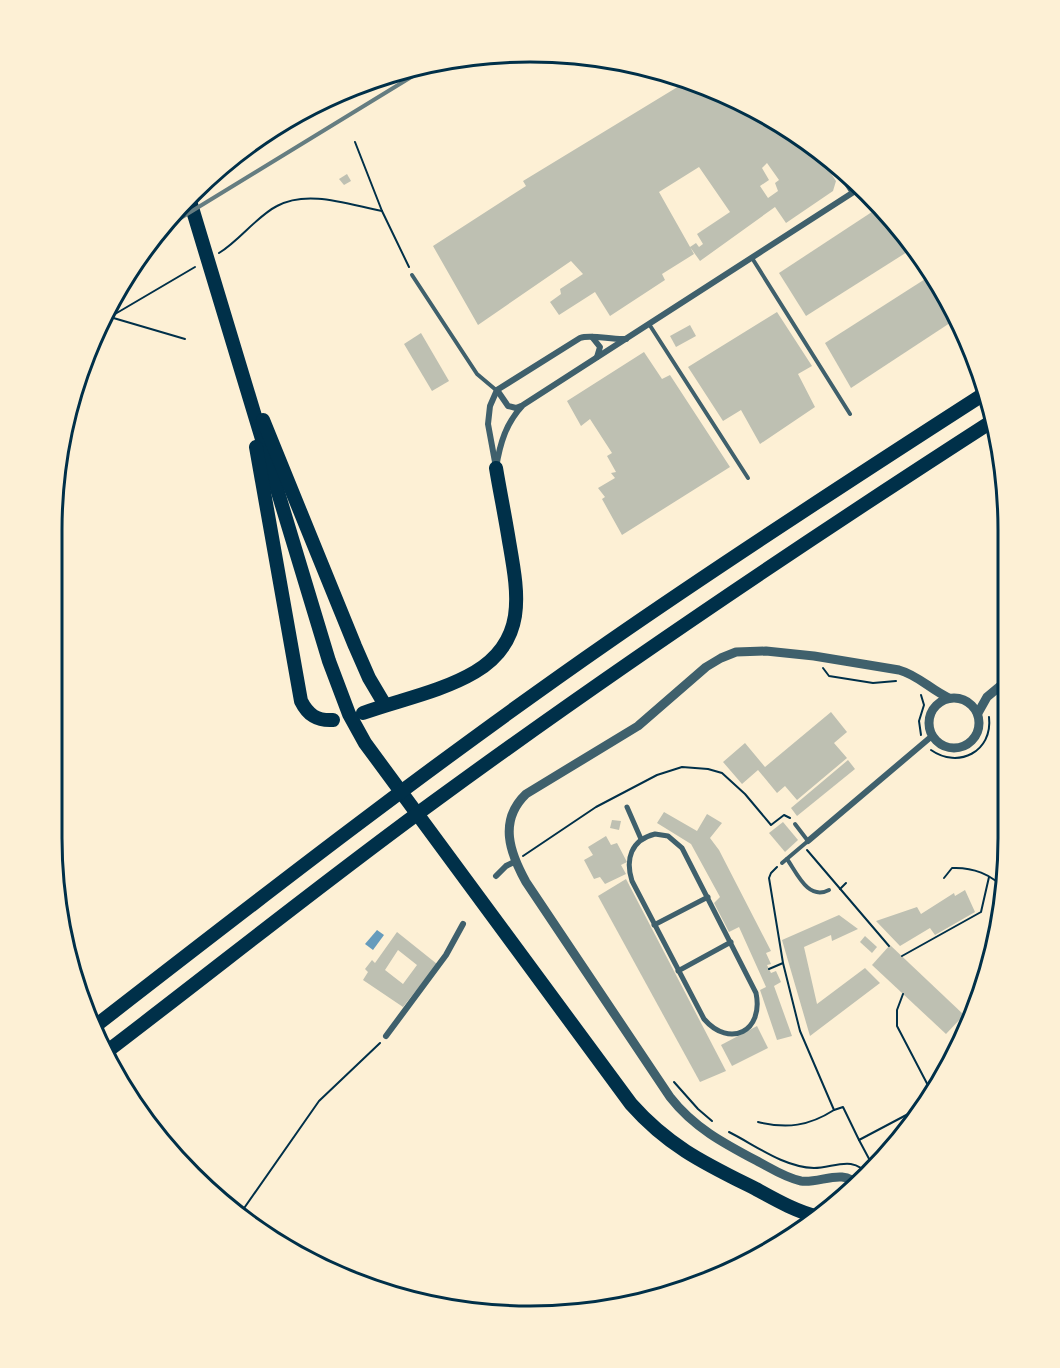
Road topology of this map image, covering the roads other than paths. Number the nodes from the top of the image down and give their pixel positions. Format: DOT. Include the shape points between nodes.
graph roads {
  1 [pos="848,186"];
  2 [pos="852,193"];
  3 [pos="192,207"];
  4 [pos="752,258"];
  5 [pos="412,275"];
  6 [pos="649,324"];
  7 [pos="592,337"];
  8 [pos="628,338"];
  9 [pos="595,359"];
  10 [pos="245,383"];
  11 [pos="497,390"];
  12 [pos="979,397"];
  13 [pos="523,405"];
  14 [pos="850,414"];
  15 [pos="986,425"];
  16 [pos="496,468"];
  17 [pos="748,478"];
  18 [pos="998,688"];
  19 [pos="931,689"];
  20 [pos="987,697"];
  21 [pos="949,698"];
  22 [pos="967,700"];
  23 [pos="385,705"];
  24 [pos="932,711"];
  25 [pos="363,713"];
  26 [pos="978,713"];
  27 [pos="333,720"];
  28 [pos="926,739"];
  29 [pos="627,807"];
  30 [pos="795,824"];
  31 [pos="641,839"];
  32 [pos="805,843"];
  33 [pos="520,858"];
  34 [pos="787,859"];
  35 [pos="782,863"];
  36 [pos="496,876"];
  37 [pos="829,890"];
  38 [pos="708,897"];
  39 [pos="463,924"];
  40 [pos="654,925"];
  41 [pos="731,942"];
  42 [pos="678,971"];
  43 [pos="100,1023"];
  44 [pos="387,1036"];
  45 [pos="112,1048"];
  46 [pos="850,1179"];
  47 [pos="796,1210"];
  48 [pos="809,1214"];
  49 [pos="806,1217"];
  1 -- 2 [label="lane"];
  2 -- 4 [label="street"];
  3 -- 10 [label="highway"];
  4 -- 6 [label="street"];
  4 -- 14 [label="lane"];
  5 -- 11 [label="lane" via="477,374"];
  6 -- 8 [label="street"];
  6 -- 17 [label="lane"];
  7 -- 8 [label="street"];
  7 -- 9 [label="street" via="600,347"];
  7 -- 11 [label="street" via="580,338"];
  8 -- 9 [label="street"];
  9 -- 13 [label="street"];
  10 -- 23 [label="highway" via="270,434 355,646"];
  10 -- 27 [label="highway" via="301,700 311,715"];
  10 -- 47 [label="highway" via="335,682 352,722 645,1120 697,1160"];
  11 -- 13 [label="street" via="508,406"];
  11 -- 16 [label="street" via="488,424"];
  12 -- 43 [label="highway" via="620,635 419,778"];
  13 -- 16 [label="street" via="507,426"];
  15 -- 45 [label="highway" via="624,666 433,802"];
  16 -- 23 [label="highway" via="517,597 511,633 494,658 475,672"];
  18 -- 20 [label="street"];
  19 -- 21 [label="street"];
  19 -- 24 [label="street"];
  19 -- 33 [label="street" via="899,670 814,656 735,652 706,667 638,726 522,799 512,812 509,829 509,838"];
  20 -- 22 [label="street"];
  20 -- 26 [label="street"];
  21 -- 22 [label="street"];
  21 -- 24 [label="street"];
  22 -- 26 [label="street"];
  23 -- 25 [label="highway"];
  24 -- 28 [label="street"];
  26 -- 28 [label="street" via="979,730 970,744 945,747"];
  28 -- 32 [label="street"];
  29 -- 31 [label="street"];
  30 -- 32 [label="lane"];
  31 -- 38 [label="street" via="655,834 674,840"];
  31 -- 40 [label="street" via="630,855 630,875"];
  32 -- 34 [label="lane"];
  33 -- 36 [label="street"];
  33 -- 46 [label="street" via="526,882 687,1118 714,1138 792,1178"];
  34 -- 35 [label="lane"];
  34 -- 37 [label="lane" via="810,890"];
  38 -- 40 [label="street"];
  38 -- 41 [label="street"];
  39 -- 44 [label="street" via="446,955"];
  40 -- 42 [label="street"];
  41 -- 42 [label="street"];
  41 -- 42 [label="street" via="758,1000 753,1022 742,1032 726,1035 711,1028"];
  47 -- 48 [label="highway"];
  47 -- 49 [label="highway"];
}
